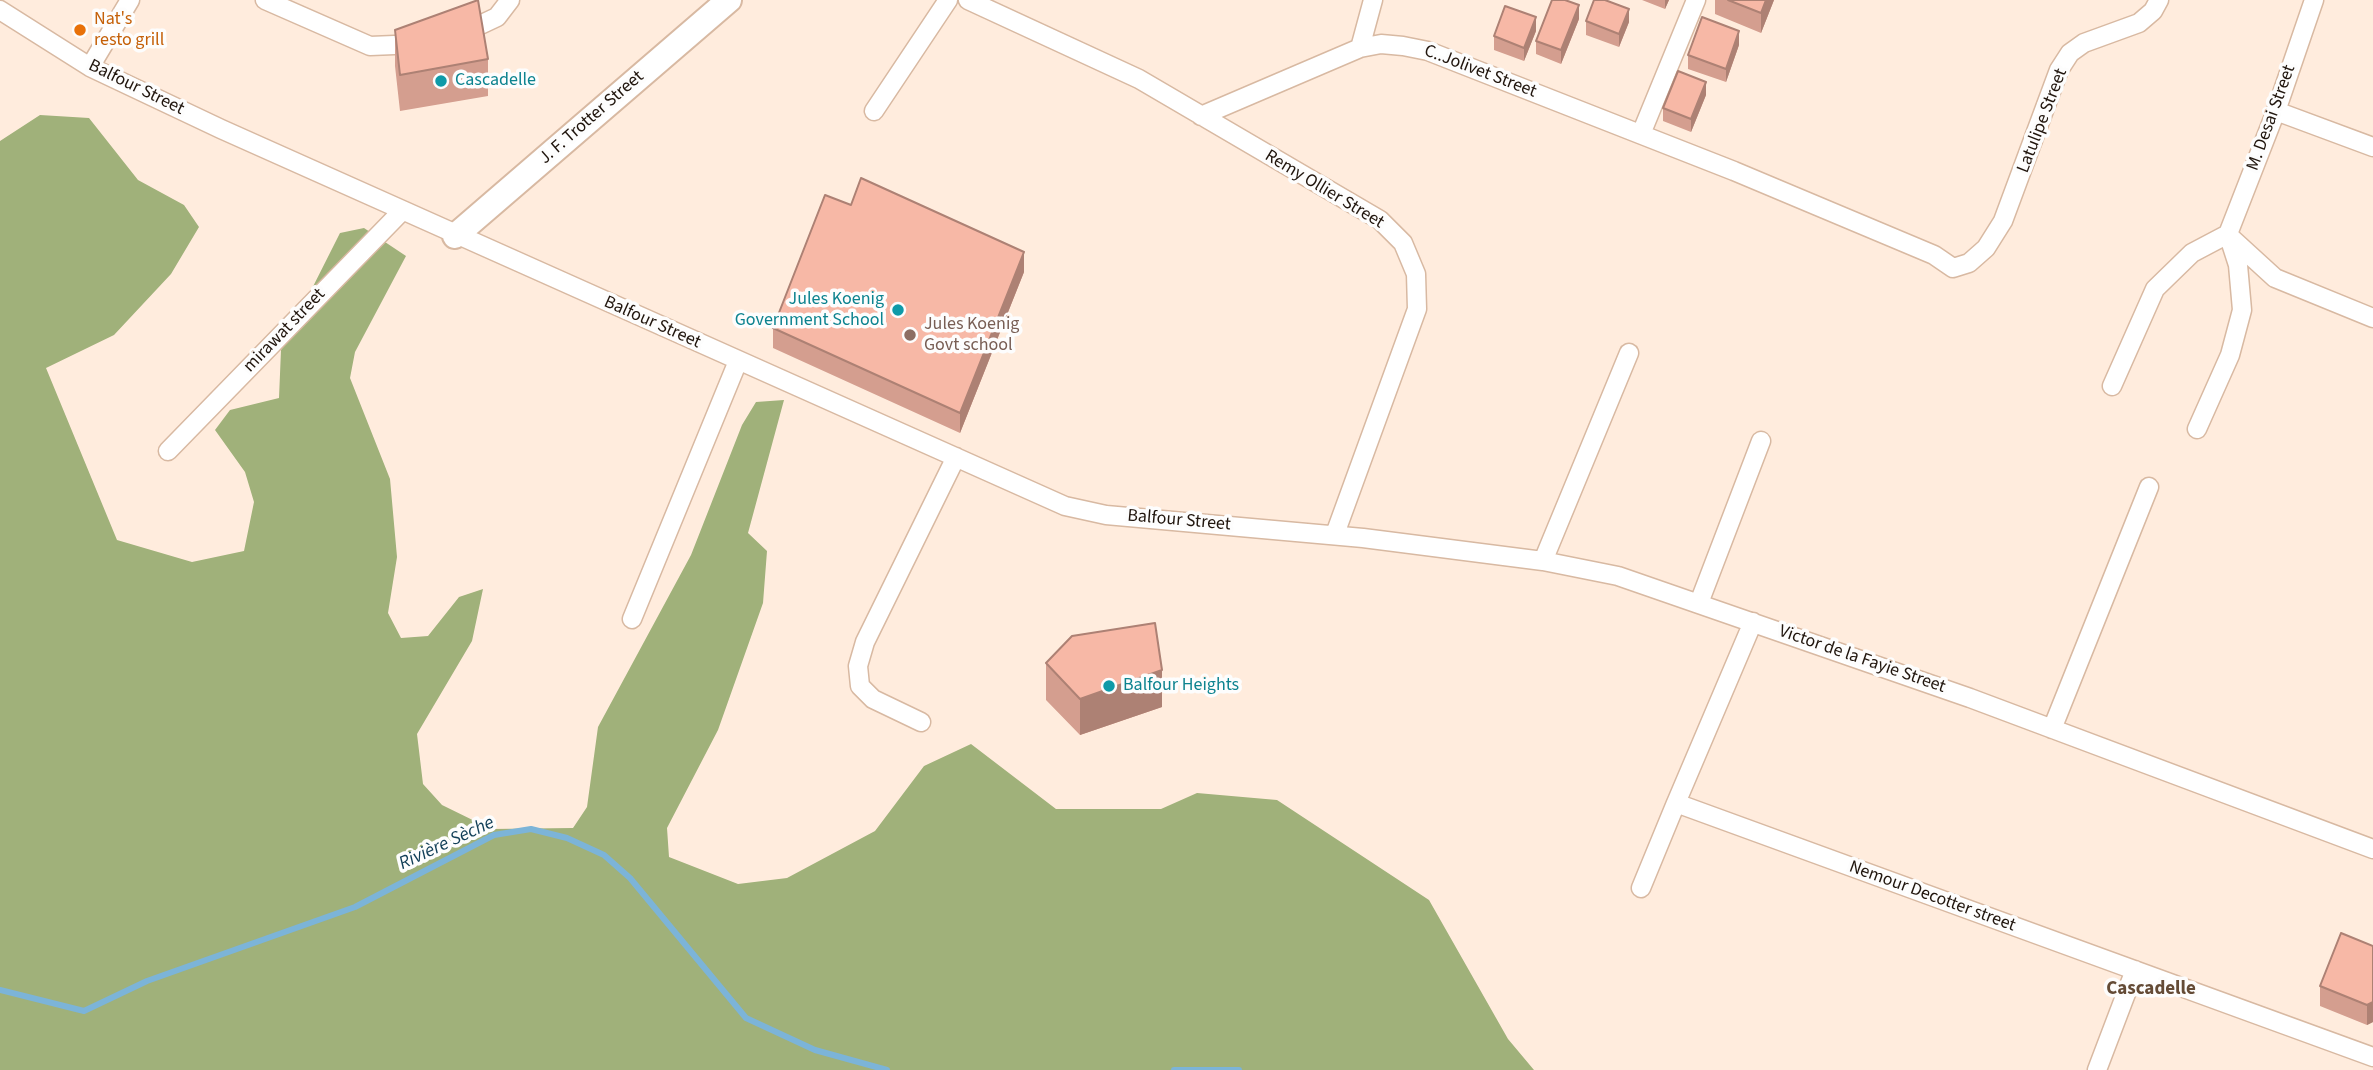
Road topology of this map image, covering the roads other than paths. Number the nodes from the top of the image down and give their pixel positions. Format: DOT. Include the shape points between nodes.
graph roads {
  1 [pos="130,0"];
  2 [pos="265,0"];
  3 [pos="510,0"];
  4 [pos="729,0"];
  5 [pos="948,0"];
  6 [pos="968,0"];
  7 [pos="1373,0"];
  8 [pos="1696,0"];
  9 [pos="2159,0"];
  10 [pos="2314,0"];
  11 [pos="0,10"];
  12 [pos="1360,48"];
  13 [pos="90,67"];
  14 [pos="874,111"];
  15 [pos="2276,111"];
  16 [pos="1201,116"];
  17 [pos="1641,135"];
  18 [pos="2373,147"];
  19 [pos="402,211"];
  20 [pos="2228,234"];
  21 [pos="455,236"];
  22 [pos="1953,268"];
  23 [pos="2373,318"];
  24 [pos="1629,353"];
  25 [pos="738,361"];
  26 [pos="2112,386"];
  27 [pos="2197,429"];
  28 [pos="1761,441"];
  29 [pos="168,451"];
  30 [pos="956,457"];
  31 [pos="2149,487"];
  32 [pos="1335,534"];
  33 [pos="1543,561"];
  34 [pos="1699,603"];
  35 [pos="632,619"];
  36 [pos="1752,622"];
  37 [pos="921,722"];
  38 [pos="2052,729"];
  39 [pos="1676,803"];
  40 [pos="2373,849"];
  41 [pos="1641,888"];
  42 [pos="2135,970"];
  43 [pos="2373,1057"];
  44 [pos="2097,1070"];
  1 -- 13 [label="street"];
  2 -- 3 [label="street" via="370,46 442,42 497,17"];
  4 -- 21 [label="street, J. F. Trotter Street"];
  5 -- 14 [label="street"];
  6 -- 16 [label="street, Remy Ollier Street" via="1139,79"];
  7 -- 12 [label="street"];
  8 -- 17 [label="street"];
  9 -- 22 [label="street, Latulipe Street" via="2138,23 2070,53 2059,70 2003,221 1986,248 1969,263"];
  10 -- 15 [label="street, M. Desai Street"];
  11 -- 13 [label="street, Balfour Street"];
  12 -- 16 [label="street, C..Jolivet Street"];
  12 -- 17 [label="street, C..Jolivet Street" via="1381,44 1429,51"];
  13 -- 19 [label="street, Balfour Street"];
  15 -- 18 [label="street"];
  15 -- 20 [label="street, M. Desai Street"];
  16 -- 32 [label="street, Remy Ollier Street" via="1380,220 1403,243 1416,274 1417,309"];
  17 -- 22 [label="street, C..Jolivet Street" via="1934,255"];
  19 -- 21 [label="street, Balfour Street"];
  19 -- 29 [label="street, mirawat street"];
  20 -- 23 [label="street" via="2275,278"];
  20 -- 26 [label="street" via="2192,253 2155,289"];
  20 -- 27 [label="street" via="2238,265 2242,310 2230,355"];
  21 -- 25 [label="street, Balfour Street"];
  24 -- 33 [label="street"];
  25 -- 30 [label="street, Balfour Street"];
  25 -- 35 [label="street"];
  28 -- 34 [label="street"];
  30 -- 32 [label="street, Balfour Street" via="1065,506 1106,515"];
  30 -- 37 [label="street" via="865,642 858,666 860,686 873,699"];
  31 -- 38 [label="street"];
  32 -- 33 [label="street, Victor de la Fayie Street"];
  33 -- 34 [label="street, Victor de la Fayie Street" via="1618,576"];
  34 -- 36 [label="street, Victor de la Fayie Street"];
  36 -- 38 [label="street, Victor de la Fayie Street"];
  36 -- 39 [label="street"];
  38 -- 40 [label="street, Victor de la Fayie Street"];
  39 -- 41 [label="street"];
  39 -- 42 [label="street, Nemour Decotter street"];
  42 -- 43 [label="street, Nemour Decotter street"];
  42 -- 44 [label="street"];
}
